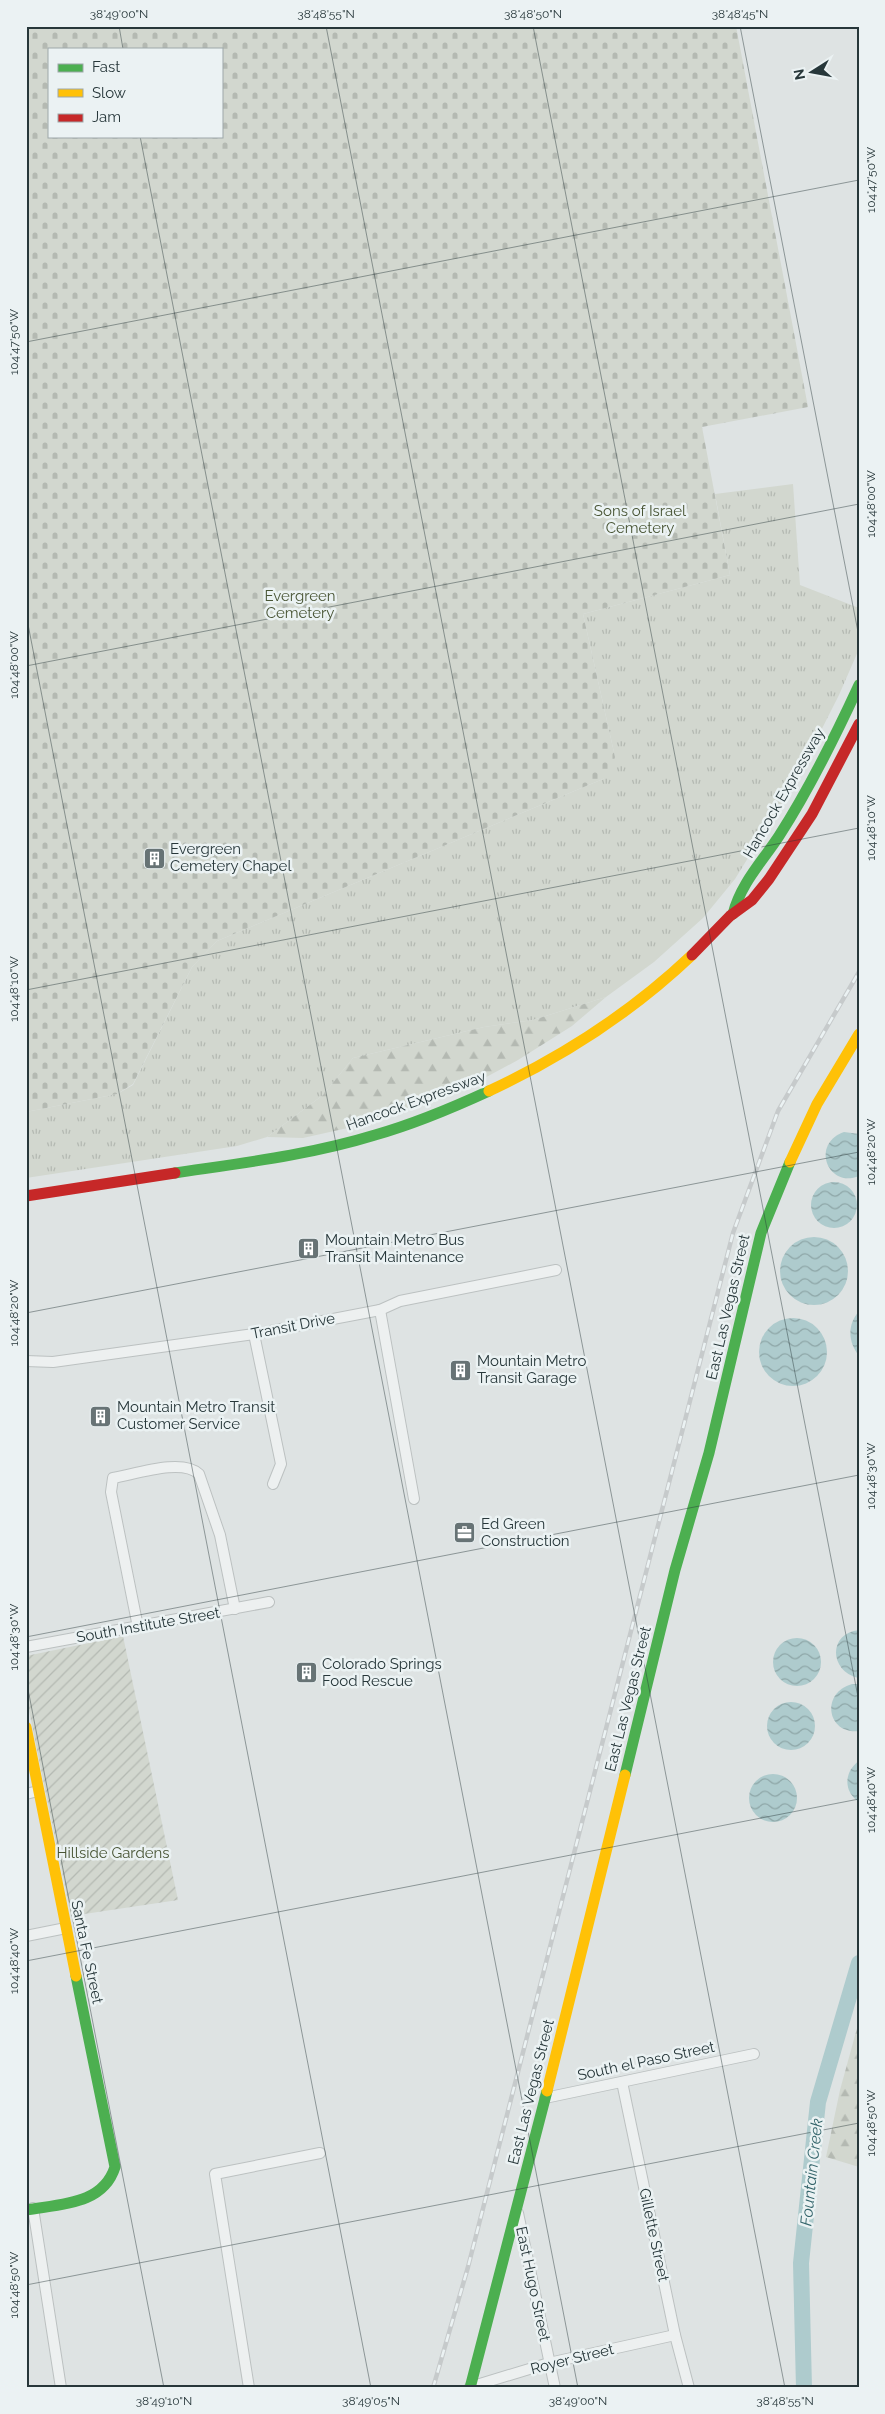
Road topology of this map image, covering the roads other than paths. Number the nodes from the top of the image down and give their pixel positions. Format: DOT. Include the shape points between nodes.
graph roads {
  1 [pos="859,685"];
  2 [pos="859,724"];
  3 [pos="733,914"];
  4 [pos="859,1034"];
  5 [pos="26,1196"];
  6 [pos="556,1270"];
  7 [pos="380,1310"];
  8 [pos="254,1334"];
  9 [pos="26,1361"];
  10 [pos="273,1484"];
  11 [pos="414,1499"];
  12 [pos="269,1602"];
  13 [pos="235,1609"];
  14 [pos="138,1627"];
  15 [pos="26,1647"];
  16 [pos="26,1726"];
  17 [pos="38,1791"];
  18 [pos="26,1794"];
  19 [pos="66,1928"];
  20 [pos="26,1936"];
  21 [pos="754,2054"];
  22 [pos="622,2082"];
  23 [pos="545,2098"];
  24 [pos="320,2153"];
  25 [pos="29,2209"];
  26 [pos="518,2210"];
  27 [pos="676,2335"];
  28 [pos="549,2363"];
  29 [pos="61,2388"];
  30 [pos="249,2388"];
  31 [pos="469,2388"];
  32 [pos="554,2388"];
  33 [pos="689,2388"];
  1 -- 3 [label="street, Hancock Expressway" via="827,753 774,844 738,895"];
  2 -- 3 [label="street, Hancock Expressway" via="792,844 752,900"];
  3 -- 5 [label="street, Hancock Expressway" via="678,968 604,1024 531,1070 463,1102 376,1135 310,1150"];
  4 -- 23 [label="street, East Las Vegas Street" via="817,1104 761,1233 709,1453 675,1570"];
  6 -- 7 [label="street, Transit Drive" via="400,1301"];
  7 -- 8 [label="street, Transit Drive"];
  7 -- 11 [label="street"];
  8 -- 9 [label="street, Transit Drive" via="53,1362"];
  8 -- 10 [label="street" via="281,1464"];
  12 -- 13 [label="street, South Institute Street"];
  13 -- 14 [label="street, South Institute Street"];
  13 -- 14 [label="street" via="220,1535 199,1474 192,1468 175,1467 113,1478 111,1492"];
  14 -- 15 [label="street, South Institute Street"];
  16 -- 17 [label="street, Santa Fe Street"];
  17 -- 18 [label="street"];
  17 -- 19 [label="street, Santa Fe Street"];
  19 -- 20 [label="street"];
  19 -- 25 [label="street, Santa Fe Street" via="114,2157 114,2176 104,2190 90,2198"];
  21 -- 22 [label="street, South el Paso Street"];
  22 -- 23 [label="street, South el Paso Street"];
  22 -- 27 [label="street, Gillette Street"];
  23 -- 26 [label="street, East Las Vegas Street"];
  24 -- 30 [label="street" via="215,2174"];
  25 -- 29 [label="street"];
  26 -- 28 [label="street, East Hugo Street"];
  26 -- 31 [label="street, East Las Vegas Street"];
  27 -- 28 [label="street, Royer Street"];
  27 -- 33 [label="street, Gillette Street"];
  28 -- 31 [label="street, Royer Street"];
  28 -- 32 [label="street, East Hugo Street"];
}
